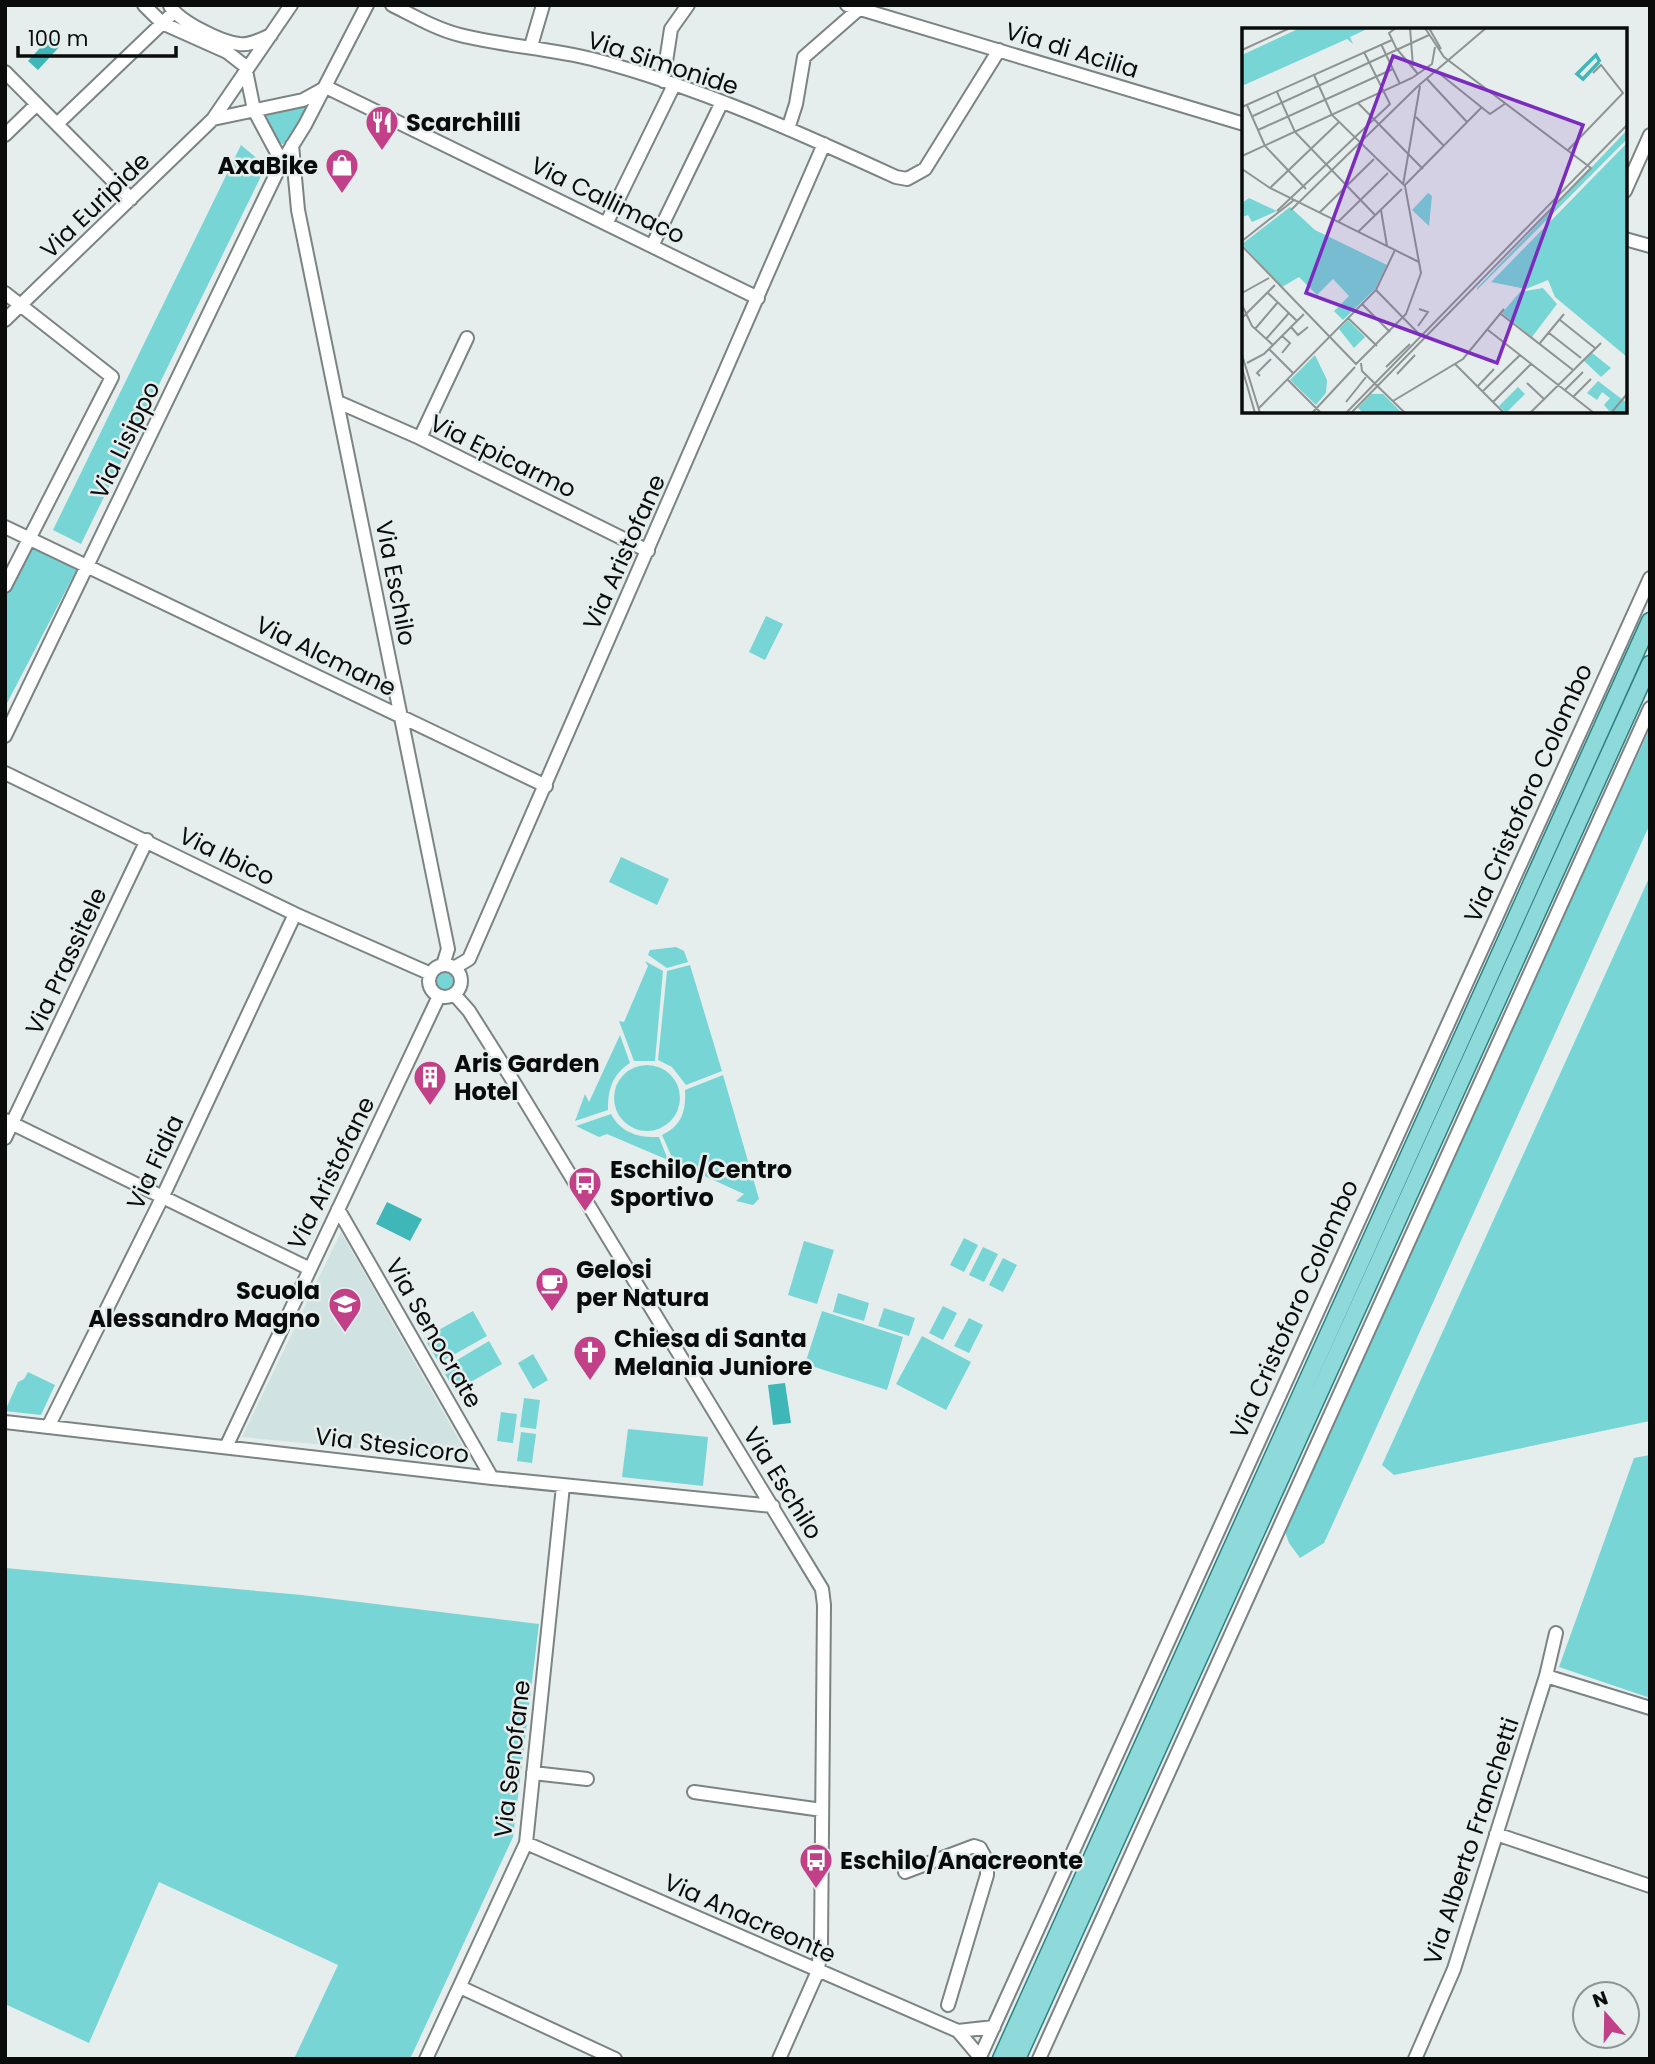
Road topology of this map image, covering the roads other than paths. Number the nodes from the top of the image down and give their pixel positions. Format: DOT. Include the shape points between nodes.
graph roads {
  1 [pos="144,5"];
  2 [pos="291,5"];
  3 [pos="356,5"];
  4 [pos="367,5"];
  5 [pos="392,5"];
  6 [pos="543,5"];
  7 [pos="688,5"];
  8 [pos="853,7"];
  9 [pos="172,9"];
  10 [pos="162,23"];
  11 [pos="358,28"];
  12 [pos="271,35"];
  13 [pos="531,46"];
  14 [pos="999,50"];
  15 [pos="247,71"];
  16 [pos="5,72"];
  17 [pos="669,83"];
  18 [pos="326,87"];
  19 [pos="37,104"];
  20 [pos="720,104"];
  21 [pos="254,110"];
  22 [pos="213,119"];
  23 [pos="1242,123"];
  24 [pos="57,124"];
  25 [pos="788,129"];
  26 [pos="5,135"];
  27 [pos="1650,135"];
  28 [pos="824,144"];
  29 [pos="292,145"];
  30 [pos="273,146"];
  31 [pos="282,162"];
  32 [pos="1627,187"];
  33 [pos="131,199"];
  34 [pos="298,209"];
  35 [pos="607,222"];
  36 [pos="1627,240"];
  37 [pos="652,246"];
  38 [pos="1650,246"];
  39 [pos="5,293"];
  40 [pos="758,298"];
  41 [pos="19,306"];
  42 [pos="5,320"];
  43 [pos="467,338"];
  44 [pos="338,402"];
  45 [pos="420,438"];
  46 [pos="5,527"];
  47 [pos="31,539"];
  48 [pos="648,551"];
  49 [pos="88,564"];
  50 [pos="1650,578"];
  51 [pos="5,586"];
  52 [pos="1650,621"];
  53 [pos="1650,664"];
  54 [pos="1650,708"];
  55 [pos="401,716"];
  56 [pos="5,736"];
  57 [pos="5,773"];
  58 [pos="546,786"];
  59 [pos="147,840"];
  60 [pos="295,914"];
  61 [pos="448,967"];
  62 [pos="431,974"];
  63 [pos="454,994"];
  64 [pos="439,996"];
  65 [pos="9,1122"];
  66 [pos="5,1138"];
  67 [pos="162,1198"];
  68 [pos="338,1209"];
  69 [pos="308,1268"];
  70 [pos="5,1422"];
  71 [pos="48,1427"];
  72 [pos="226,1447"];
  73 [pos="492,1478"];
  74 [pos="563,1486"];
  75 [pos="774,1506"];
  76 [pos="1556,1633"];
  77 [pos="1546,1676"];
  78 [pos="1650,1708"];
  79 [pos="533,1773"];
  80 [pos="587,1779"];
  81 [pos="694,1792"];
  82 [pos="822,1810"];
  83 [pos="1496,1834"];
  84 [pos="526,1843"];
  85 [pos="905,1872"];
  86 [pos="1650,1886"];
  87 [pos="818,1971"];
  88 [pos="460,1987"];
  89 [pos="948,2005"];
  90 [pos="994,2027"];
  91 [pos="958,2031"];
  92 [pos="979,2058"];
  93 [pos="426,2059"];
  94 [pos="615,2059"];
  95 [pos="779,2059"];
  96 [pos="1001,2059"];
  97 [pos="1017,2059"];
  98 [pos="1039,2059"];
  99 [pos="1415,2059"];
  1 -- 10 [label="street"];
  2 -- 12 [label="street, Via Euripide"];
  3 -- 11 [label="street"];
  4 -- 11 [label="street, Via Lisippo"];
  5 -- 13 [label="street, Via Simonide" via="462,36"];
  6 -- 13 [label="street"];
  7 -- 17 [label="street" via="671,29"];
  8 -- 14 [label="street, Via di Acilia"];
  8 -- 25 [label="street" via="804,57"];
  9 -- 10 [label="street"];
  9 -- 12 [label="street" via="183,20 240,45"];
  10 -- 15 [label="street" via="227,52"];
  10 -- 24 [label="street"];
  11 -- 18 [label="street, Via Lisippo"];
  12 -- 15 [label="street, Via Euripide"];
  13 -- 17 [label="street, Via Simonide"];
  14 -- 23 [label="street, Via di Acilia"];
  14 -- 28 [label="street, Via Simonide" via="925,169 915,176 896,177"];
  15 -- 21 [label="street"];
  15 -- 22 [label="street, Via Euripide"];
  16 -- 19 [label="street"];
  17 -- 20 [label="street, Via Simonide"];
  17 -- 35 [label="street"];
  18 -- 21 [label="street" via="303,100"];
  18 -- 29 [label="street, Via Lisippo"];
  18 -- 35 [label="street, Via Callimaco"];
  19 -- 24 [label="street"];
  19 -- 26 [label="street"];
  20 -- 25 [label="street, Via Simonide"];
  20 -- 37 [label="street"];
  21 -- 22 [label="street"];
  21 -- 30 [label="street"];
  22 -- 33 [label="street, Via Euripide"];
  24 -- 33 [label="street"];
  25 -- 28 [label="street, Via Simonide"];
  27 -- 32 [label="street"];
  28 -- 40 [label="street, Via Aristofane"];
  29 -- 30 [label="street"];
  29 -- 31 [label="street, Via Lisippo"];
  29 -- 34 [label="street"];
  30 -- 31 [label="street"];
  31 -- 34 [label="street"];
  31 -- 49 [label="street, Via Lisippo"];
  33 -- 41 [label="street, Via Euripide"];
  34 -- 44 [label="street, Via Eschilo"];
  35 -- 37 [label="street, Via Callimaco"];
  36 -- 38 [label="street"];
  37 -- 40 [label="street, Via Callimaco"];
  39 -- 41 [label="street"];
  40 -- 48 [label="street, Via Aristofane"];
  41 -- 42 [label="street, Via Euripide"];
  41 -- 47 [label="street" via="112,377"];
  43 -- 45 [label="street"];
  44 -- 45 [label="street, Via Epicarmo"];
  44 -- 55 [label="street, Via Eschilo"];
  45 -- 48 [label="street, Via Epicarmo"];
  46 -- 47 [label="street, Via Alcmane"];
  47 -- 49 [label="street, Via Alcmane"];
  47 -- 51 [label="street"];
  48 -- 58 [label="street, Via Aristofane"];
  49 -- 55 [label="street, Via Alcmane"];
  49 -- 56 [label="street, Via Lisippo"];
  50 -- 90 [label="street, Via Cristoforo Colombo"];
  52 -- 96 [label="main road, Via Cristoforo Colombo"];
  53 -- 97 [label="main road"];
  54 -- 98 [label="street"];
  55 -- 58 [label="street, Via Alcmane"];
  55 -- 61 [label="street, Via Eschilo"];
  57 -- 59 [label="street, Via Ibico"];
  58 -- 61 [label="street, Via Aristofane" via="469,959"];
  59 -- 60 [label="street, Via Ibico"];
  59 -- 65 [label="street, Via Prassitele"];
  60 -- 62 [label="street, Via Ibico"];
  60 -- 67 [label="street, Via Fidia"];
  61 -- 62 [label="street"];
  61 -- 63 [label="street" via="459,973 461,983"];
  62 -- 64 [label="street" via="430,986"];
  63 -- 64 [label="street"];
  63 -- 75 [label="street, Via Eschilo" via="470,1012"];
  64 -- 68 [label="street, Via Aristofane"];
  65 -- 66 [label="street, Via Prassitele"];
  65 -- 67 [label="street"];
  67 -- 69 [label="street"];
  67 -- 71 [label="street, Via Fidia"];
  68 -- 69 [label="street, Via Aristofane"];
  68 -- 73 [label="street, Via Senocrate"];
  69 -- 72 [label="street, Via Aristofane"];
  70 -- 71 [label="street, Via Stesicoro"];
  71 -- 72 [label="street, Via Stesicoro"];
  72 -- 73 [label="street, Via Stesicoro"];
  73 -- 74 [label="street, Via Stesicoro"];
  74 -- 75 [label="street, Via Stesicoro"];
  74 -- 79 [label="street, Via Senofane"];
  75 -- 82 [label="street, Via Eschilo" via="816,1576 823,1597"];
  76 -- 77 [label="street, Via Alberto Franchetti"];
  77 -- 78 [label="street"];
  77 -- 83 [label="street, Via Alberto Franchetti"];
  79 -- 80 [label="street"];
  79 -- 84 [label="street, Via Senofane"];
  81 -- 82 [label="street"];
  82 -- 87 [label="street, Via Eschilo"];
  83 -- 86 [label="street"];
  83 -- 99 [label="street, Via Alberto Franchetti" via="1454,1969"];
  84 -- 87 [label="street, Via Anacreonte"];
  84 -- 88 [label="street, Via Senofane"];
  85 -- 89 [label="street" via="974,1846 987,1861 982,1900"];
  87 -- 91 [label="street, Via Anacreonte"];
  87 -- 95 [label="street, Via Eschilo"];
  88 -- 93 [label="street, Via Senofane"];
  88 -- 94 [label="street"];
  90 -- 91 [label="street, Via Anacreonte"];
  90 -- 92 [label="street, Via Cristoforo Colombo"];
  91 -- 92 [label="street, Via Anacreonte"];
}
